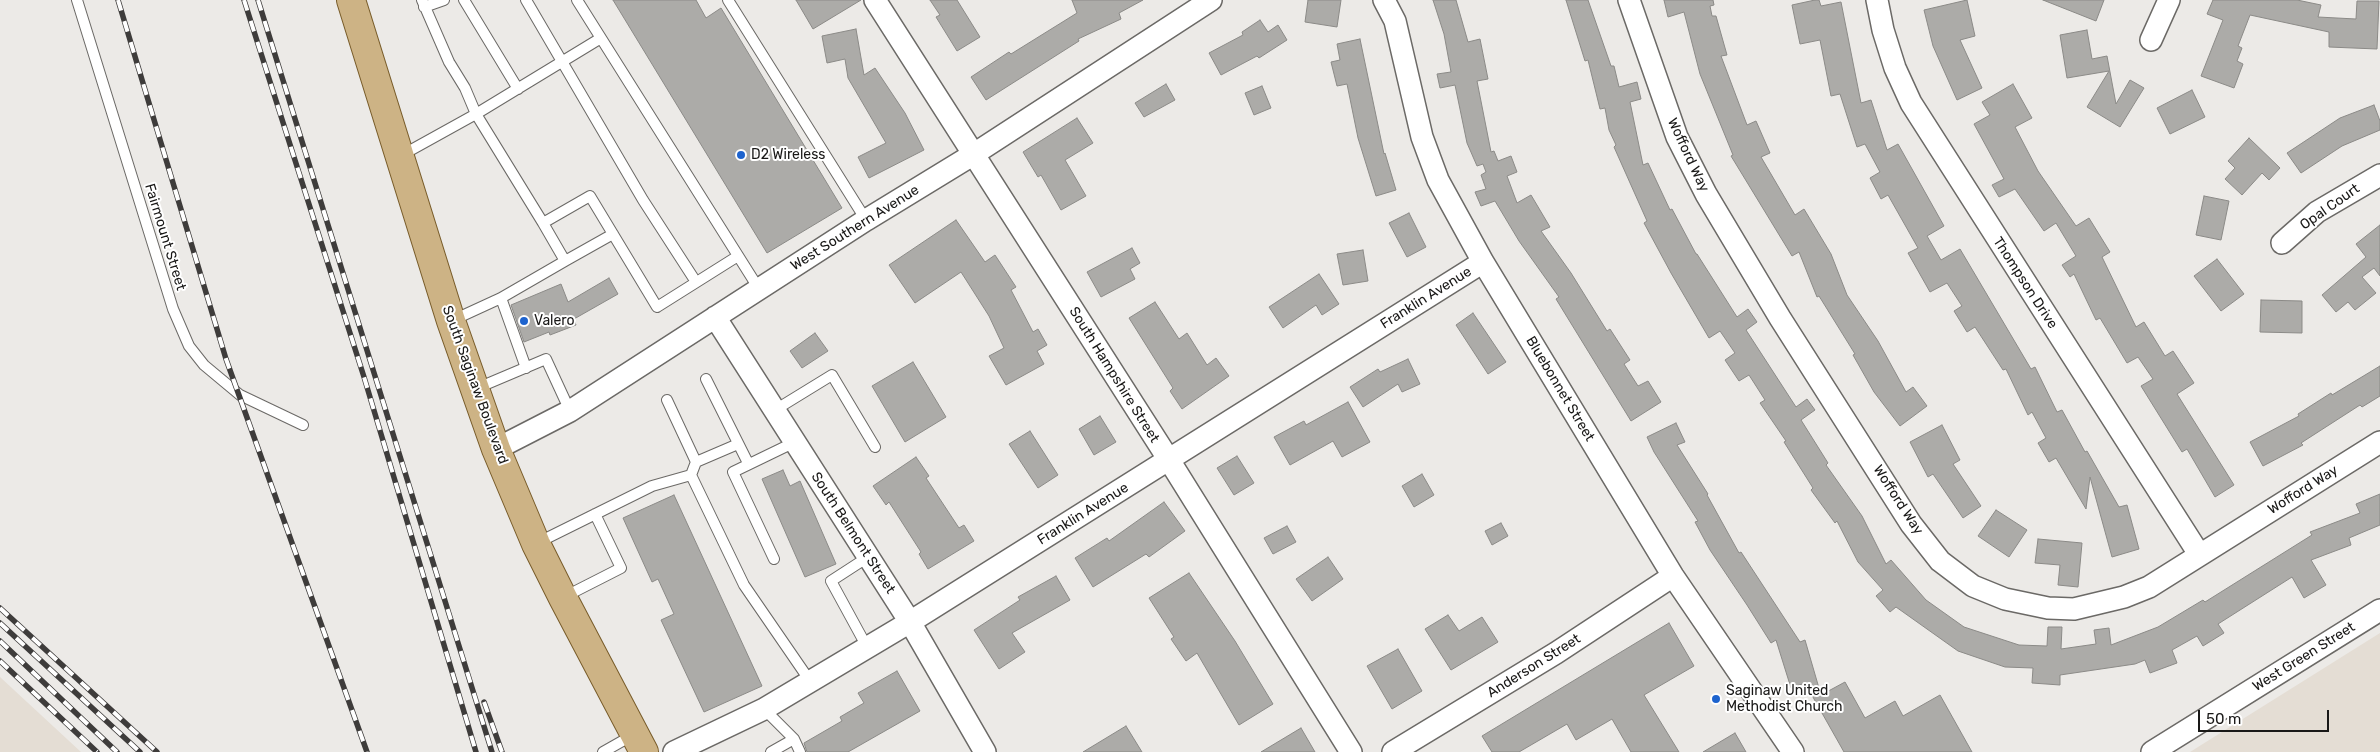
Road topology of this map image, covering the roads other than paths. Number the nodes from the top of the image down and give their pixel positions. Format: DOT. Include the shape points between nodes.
graph roads {
  1 [pos="77,0"];
  2 [pos="351,0"];
  3 [pos="444,0"];
  4 [pos="464,0"];
  5 [pos="526,0"];
  6 [pos="577,0"];
  7 [pos="728,0"];
  8 [pos="875,0"];
  9 [pos="1211,0"];
  10 [pos="1384,0"];
  11 [pos="1629,0"];
  12 [pos="1877,0"];
  13 [pos="2169,0"];
  14 [pos="423,3"];
  15 [pos="601,38"];
  16 [pos="2151,40"];
  17 [pos="562,62"];
  18 [pos="518,89"];
  19 [pos="476,114"];
  20 [pos="974,154"];
  21 [pos="399,156"];
  22 [pos="2380,175"];
  23 [pos="866,220"];
  24 [pos="543,223"];
  25 [pos="613,234"];
  26 [pos="2282,243"];
  27 [pos="738,256"];
  28 [pos="565,261"];
  29 [pos="1483,262"];
  30 [pos="696,282"];
  31 [pos="758,289"];
  32 [pos="501,298"];
  33 [pos="715,317"];
  34 [pos="451,321"];
  35 [pos="526,368"];
  36 [pos="706,379"];
  37 [pos="474,390"];
  38 [pos="667,400"];
  39 [pos="774,410"];
  40 [pos="570,411"];
  41 [pos="303,425"];
  42 [pos="795,442"];
  43 [pos="2380,442"];
  44 [pos="738,444"];
  45 [pos="875,447"];
  46 [pos="496,449"];
  47 [pos="1168,460"];
  48 [pos="696,462"];
  49 [pos="748,463"];
  50 [pos="691,475"];
  51 [pos="595,514"];
  52 [pos="536,544"];
  53 [pos="2199,554"];
  54 [pos="868,557"];
  55 [pos="774,559"];
  56 [pos="1673,576"];
  57 [pos="563,598"];
  58 [pos="2380,610"];
  59 [pos="910,622"];
  60 [pos="867,647"];
  61 [pos="810,682"];
  62 [pos="764,709"];
  63 [pos="794,738"];
  64 [pos="639,743"];
  65 [pos="603,752"];
  66 [pos="674,752"];
  67 [pos="771,752"];
  68 [pos="800,752"];
  69 [pos="985,752"];
  70 [pos="1350,752"];
  71 [pos="1393,752"];
  72 [pos="1793,752"];
  73 [pos="2152,752"];
  1 -- 41 [label="lane, Fairmount Street" via="173,309 189,346 204,365 240,395"];
  2 -- 21 [label="main road, South Saginaw Boulevard"];
  3 -- 14 [label="lane"];
  4 -- 18 [label="lane"];
  5 -- 17 [label="lane"];
  6 -- 15 [label="lane"];
  7 -- 23 [label="lane"];
  8 -- 20 [label="street, South Hampshire Street"];
  9 -- 20 [label="street, West Southern Avenue"];
  10 -- 29 [label="street, Bluebonnet Street" via="1395,21 1422,137 1438,180"];
  11 -- 53 [label="street, Wofford Way" via="1677,137 1706,194 1780,318 1912,524 1940,561 1988,593 2048,608 2074,609 2149,587"];
  12 -- 53 [label="street, Thompson Drive" via="1895,68 1911,103"];
  13 -- 16 [label="street"];
  14 -- 19 [label="lane"];
  15 -- 17 [label="lane"];
  15 -- 27 [label="lane"];
  17 -- 18 [label="lane"];
  17 -- 30 [label="lane" via="643,200"];
  18 -- 19 [label="lane"];
  19 -- 21 [label="lane"];
  19 -- 24 [label="lane"];
  20 -- 23 [label="street, West Southern Avenue"];
  20 -- 47 [label="street, South Hampshire Street"];
  21 -- 34 [label="main road, South Saginaw Boulevard"];
  22 -- 26 [label="street, Opal Court" via="2317,212"];
  23 -- 31 [label="street, West Southern Avenue"];
  24 -- 25 [label="lane" via="590,196"];
  24 -- 28 [label="lane"];
  25 -- 28 [label="lane"];
  25 -- 30 [label="lane" via="657,307"];
  27 -- 30 [label="lane"];
  27 -- 31 [label="lane"];
  28 -- 32 [label="lane"];
  29 -- 47 [label="street, Franklin Avenue"];
  29 -- 56 [label="street, Bluebonnet Street"];
  31 -- 33 [label="street, West Southern Avenue"];
  32 -- 34 [label="lane"];
  32 -- 35 [label="lane"];
  33 -- 39 [label="street, South Belmont Street"];
  33 -- 40 [label="street, West Southern Avenue"];
  34 -- 37 [label="main road, South Saginaw Boulevard"];
  35 -- 37 [label="lane"];
  35 -- 40 [label="lane" via="546,359"];
  36 -- 44 [label="lane"];
  37 -- 46 [label="main road, South Saginaw Boulevard"];
  38 -- 48 [label="lane"];
  39 -- 42 [label="street, South Belmont Street"];
  39 -- 45 [label="lane" via="832,375"];
  40 -- 46 [label="street, West Southern Avenue"];
  42 -- 49 [label="lane"];
  42 -- 54 [label="street, South Belmont Street"];
  43 -- 53 [label="street, Wofford Way"];
  44 -- 48 [label="lane"];
  44 -- 49 [label="lane"];
  46 -- 52 [label="main road, South Saginaw Boulevard"];
  47 -- 59 [label="street, Franklin Avenue"];
  47 -- 70 [label="street, South Hampshire Street"];
  48 -- 50 [label="lane"];
  49 -- 55 [label="lane" via="733,472"];
  50 -- 51 [label="lane" via="652,486"];
  50 -- 61 [label="lane" via="744,585"];
  51 -- 52 [label="lane"];
  51 -- 57 [label="lane" via="621,568"];
  52 -- 57 [label="main road, South Saginaw Boulevard"];
  54 -- 59 [label="street, South Belmont Street"];
  54 -- 60 [label="lane" via="831,581"];
  56 -- 71 [label="street, Anderson Street" via="1556,653"];
  56 -- 72 [label="street, Bluebonnet Street"];
  57 -- 64 [label="main road, South Saginaw Boulevard"];
  58 -- 73 [label="street, West Green Street"];
  59 -- 60 [label="street, Franklin Avenue"];
  59 -- 69 [label="street, South Belmont Street"];
  60 -- 61 [label="street, Franklin Avenue"];
  61 -- 62 [label="street, Franklin Avenue"];
  62 -- 63 [label="lane"];
  62 -- 66 [label="street, Franklin Avenue"];
  63 -- 67 [label="lane"];
  63 -- 68 [label="lane"];
  64 -- 65 [label="lane"];
}
